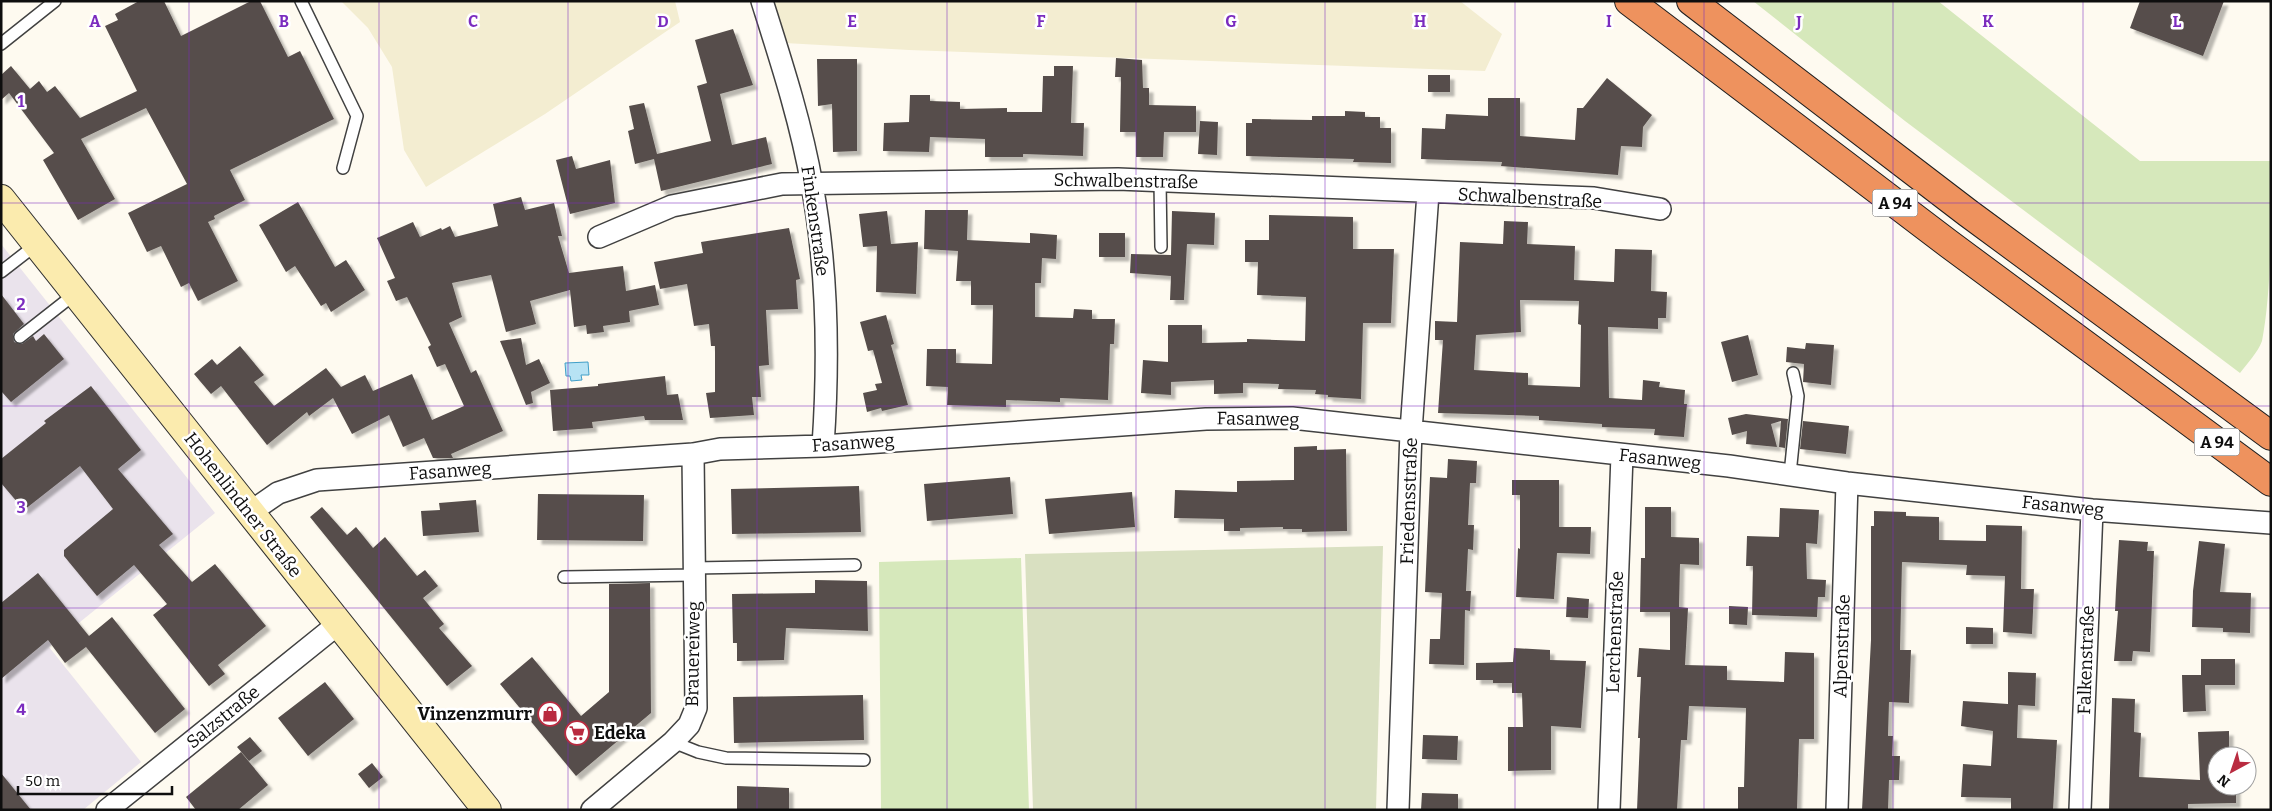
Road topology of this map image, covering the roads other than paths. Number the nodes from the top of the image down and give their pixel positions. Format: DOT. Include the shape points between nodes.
graph roads {
  1 [pos="55,1"];
  2 [pos="301,1"];
  3 [pos="762,1"];
  4 [pos="1628,1"];
  5 [pos="1692,1"];
  6 [pos="1,44"];
  7 [pos="343,168"];
  8 [pos="1160,181"];
  9 [pos="812,184"];
  10 [pos="1428,193"];
  11 [pos="1,199"];
  12 [pos="1660,209"];
  13 [pos="599,237"];
  14 [pos="37,244"];
  15 [pos="1161,247"];
  16 [pos="1,272"];
  17 [pos="76,293"];
  18 [pos="20,337"];
  19 [pos="1793,373"];
  20 [pos="1411,431"];
  21 [pos="2271,436"];
  22 [pos="823,446"];
  23 [pos="693,454"];
  24 [pos="1622,455"];
  25 [pos="1790,474"];
  26 [pos="2271,482"];
  27 [pos="1847,483"];
  28 [pos="2092,510"];
  29 [pos="249,513"];
  30 [pos="2270,523"];
  31 [pos="855,565"];
  32 [pos="694,572"];
  33 [pos="564,577"];
  34 [pos="338,624"];
  35 [pos="673,742"];
  36 [pos="864,760"];
  37 [pos="107,810"];
  38 [pos="486,810"];
  39 [pos="592,810"];
  40 [pos="1398,810"];
  41 [pos="1609,810"];
  42 [pos="1837,810"];
  43 [pos="2080,810"];
  1 -- 6 [label="lane"];
  2 -- 7 [label="lane" via="357,116"];
  3 -- 9 [label="street, Finkenstraße" via="785,73"];
  4 -- 26 [label="highway, A 94"];
  5 -- 21 [label="highway, A 94" via="1968,213"];
  8 -- 9 [label="street, Schwalbenstraße"];
  8 -- 10 [label="street, Schwalbenstraße"];
  8 -- 15 [label="lane"];
  9 -- 13 [label="street, Schwalbenstraße" via="782,184 672,206"];
  9 -- 22 [label="street, Finkenstraße" via="825,300 827,393"];
  10 -- 12 [label="street, Schwalbenstraße" via="1594,198"];
  10 -- 20 [label="street, Friedensstraße"];
  11 -- 14 [label="street, Hohenlindner Straße"];
  14 -- 16 [label="lane"];
  14 -- 17 [label="street, Hohenlindner Straße"];
  17 -- 18 [label="lane"];
  17 -- 29 [label="street, Hohenlindner Straße"];
  19 -- 25 [label="lane" via="1798,396"];
  20 -- 22 [label="street, Fasanweg" via="1292,418 1206,419"];
  20 -- 24 [label="street, Fasanweg"];
  20 -- 40 [label="street, Friedensstraße"];
  22 -- 23 [label="street, Fasanweg" via="720,449"];
  23 -- 29 [label="street, Fasanweg" via="317,480 278,493"];
  23 -- 32 [label="street, Brauereiweg"];
  24 -- 25 [label="street, Fasanweg"];
  24 -- 41 [label="street, Lerchenstraße"];
  25 -- 27 [label="street, Fasanweg"];
  27 -- 28 [label="street, Fasanweg"];
  27 -- 42 [label="street, Alpenstraße"];
  28 -- 30 [label="street, Fasanweg"];
  28 -- 43 [label="street, Falkenstraße"];
  29 -- 34 [label="street, Hohenlindner Straße"];
  31 -- 32 [label="lane"];
  32 -- 33 [label="lane"];
  32 -- 35 [label="street, Brauereiweg" via="696,708 689,725"];
  34 -- 37 [label="street, Salzstraße"];
  34 -- 38 [label="street, Hohenlindner Straße"];
  35 -- 36 [label="lane" via="726,758"];
  35 -- 39 [label="street, Brauereiweg"];
}
